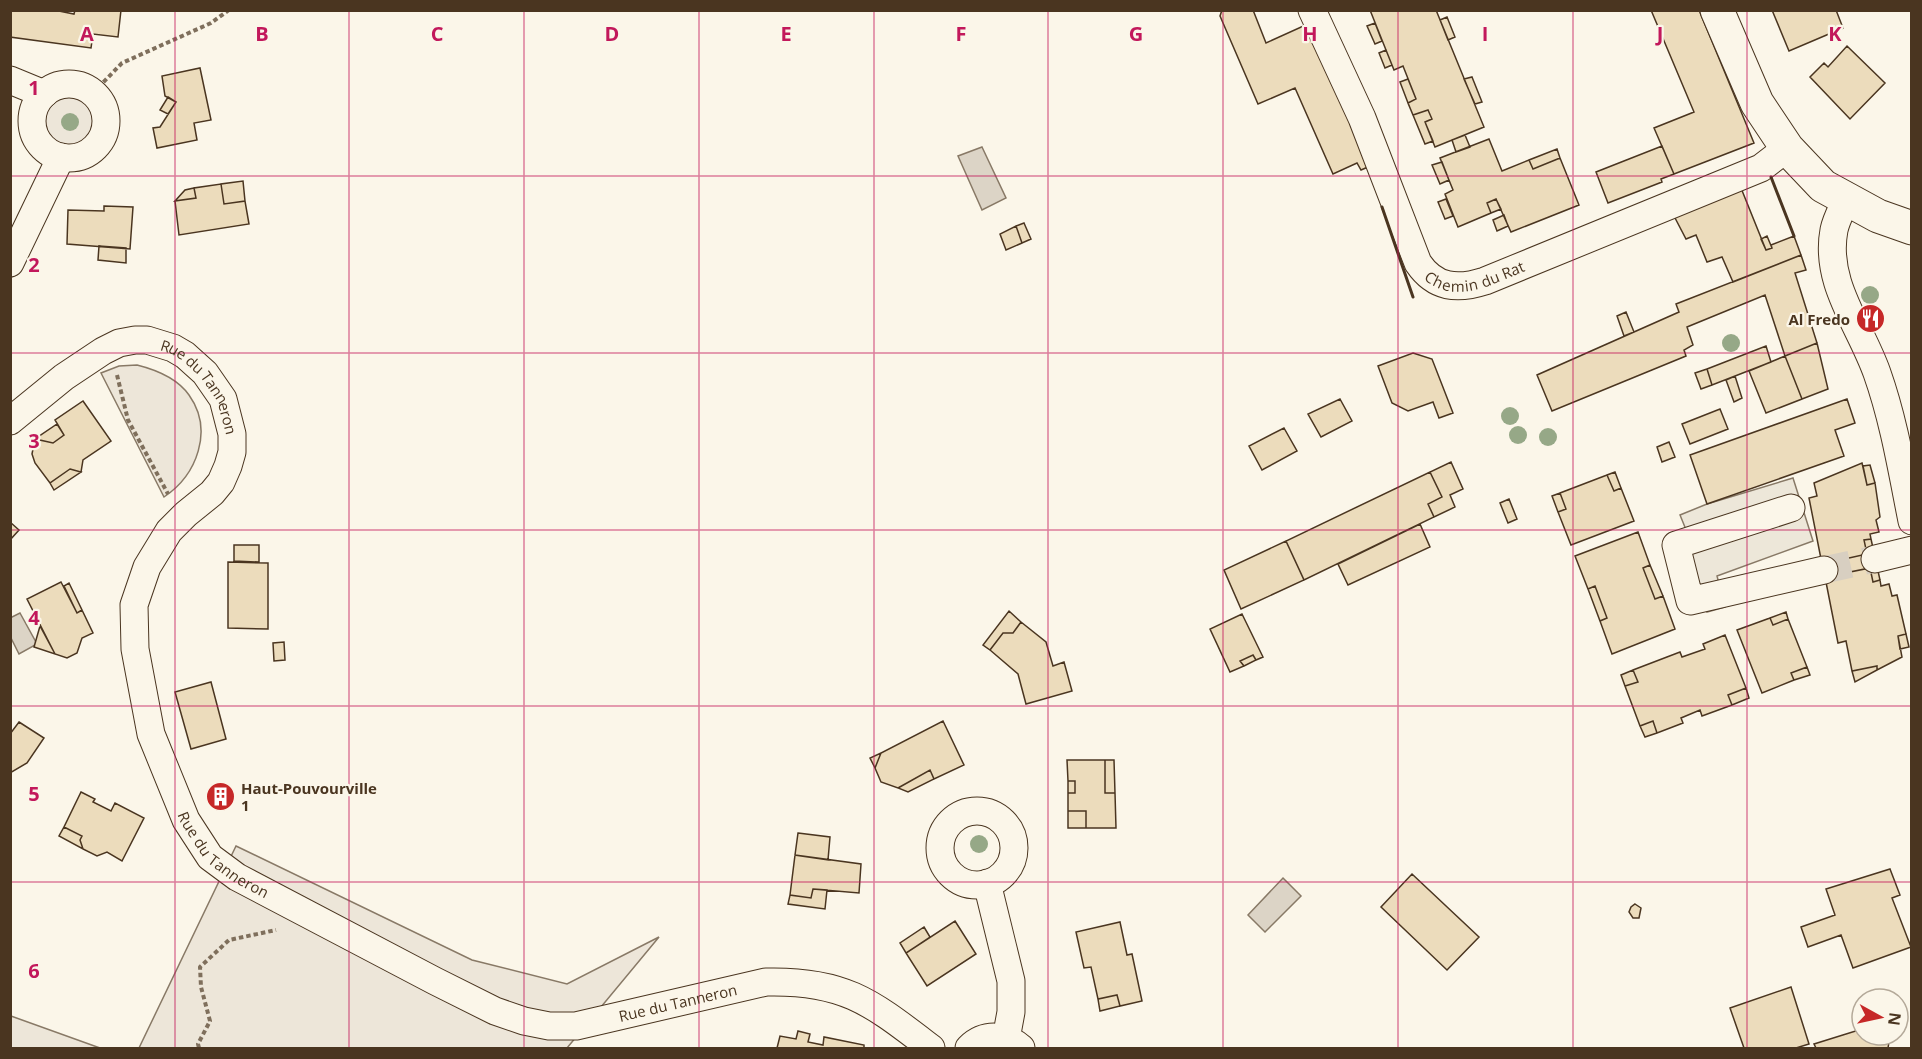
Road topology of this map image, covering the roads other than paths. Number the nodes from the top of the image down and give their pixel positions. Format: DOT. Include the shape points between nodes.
graph roads {
  1 [pos="1312,10"];
  2 [pos="1717,10"];
  3 [pos="10,80"];
  4 [pos="44,94"];
  5 [pos="1787,148"];
  6 [pos="61,157"];
  7 [pos="1846,200"];
  8 [pos="1911,228"];
  9 [pos="10,263"];
  10 [pos="10,422"];
  11 [pos="1791,508"];
  12 [pos="1911,521"];
  13 [pos="1911,550"];
  14 [pos="1875,559"];
  15 [pos="1824,570"];
  16 [pos="987,882"];
  17 [pos="1014,1044"];
  18 [pos="931,1048"];
  19 [pos="969,1048"];
  1 -- 5 [label="street, Chemin du Rat" via="1362,118 1418,263 1427,277 1438,282 1468,286 1485,282 1761,168"];
  2 -- 5 [label="street" via="1757,103"];
  3 -- 4 [label="street"];
  4 -- 6 [label="street" via="33,111 33,133 41,146"];
  4 -- 6 [label="street" via="67,84 82,87 93,93 105,112 102,138 89,153"];
  5 -- 7 [label="street" via="1823,186"];
  6 -- 9 [label="street"];
  7 -- 8 [label="street"];
  7 -- 12 [label="street" via="1834,227 1835,275 1877,372 1892,423"];
  10 -- 18 [label="street, Rue du Tanneron" via="103,351 135,340 147,340 185,355 205,373 223,399 232,434 228,466 212,493 169,531 147,567 134,606 135,649 152,734 186,820 210,857 237,877 435,981 524,1021 576,1026 766,982 794,981 855,995"];
  11 -- 15 [label="street" via="1676,545 1690,601"];
  13 -- 14 [label="street"];
  16 -- 17 [label="street" via="1011,981"];
  17 -- 19 [label="street" via="999,1036"];
}
